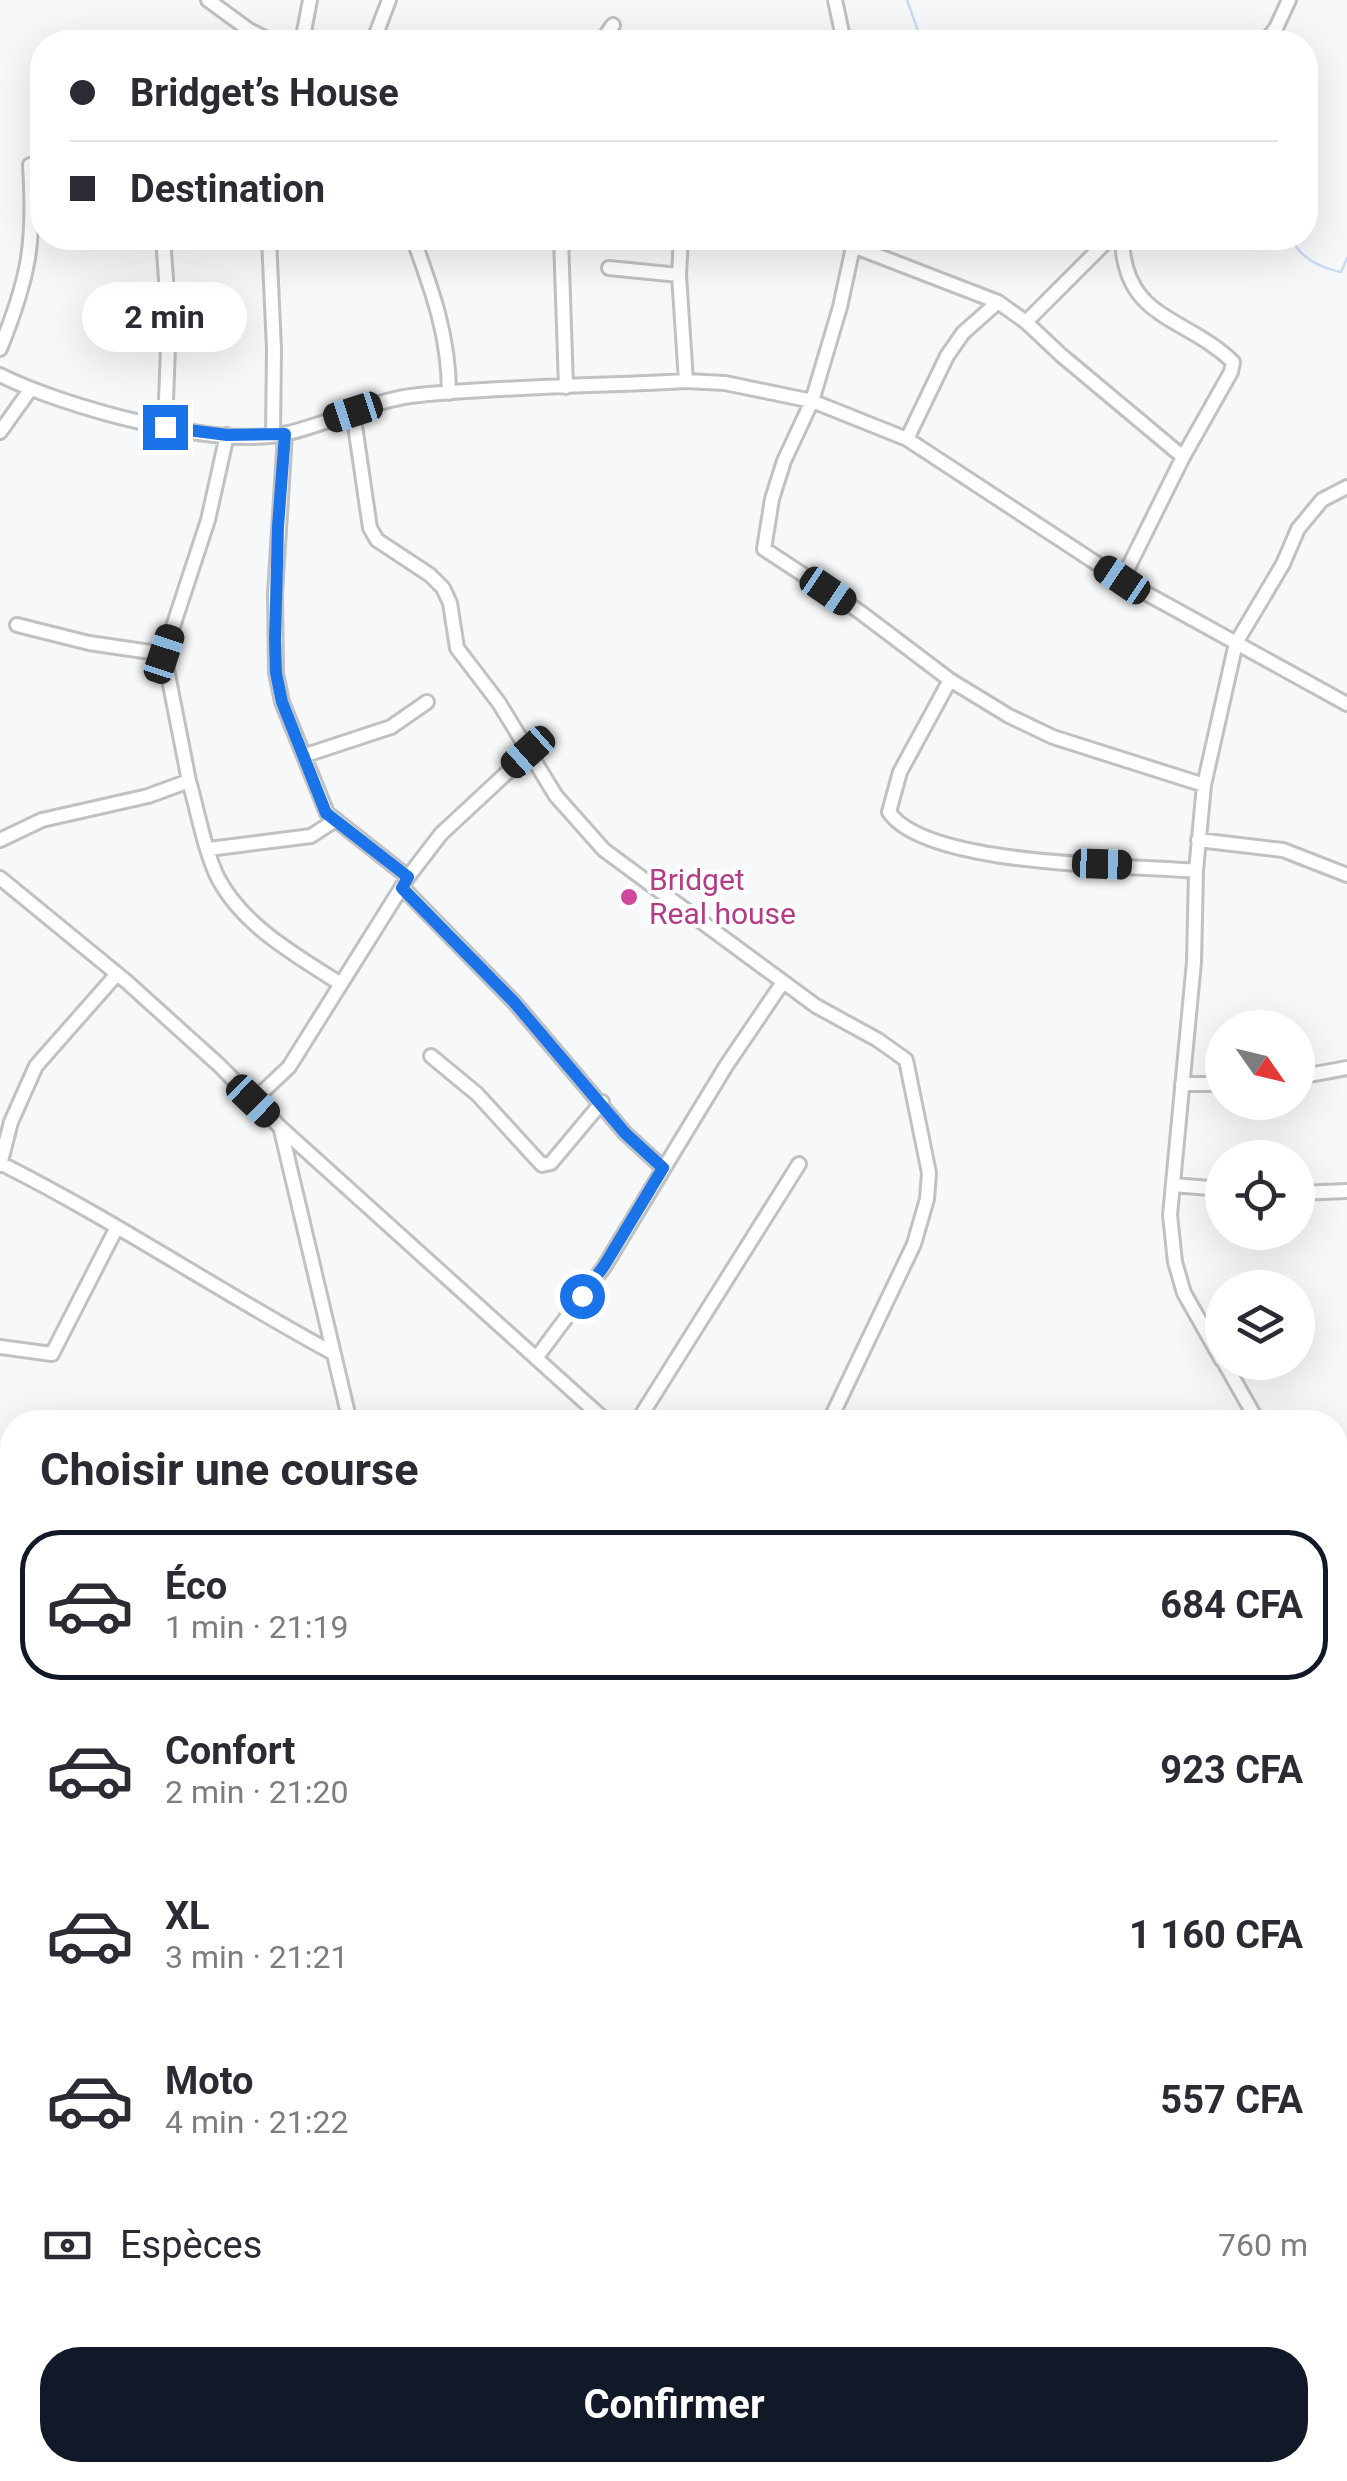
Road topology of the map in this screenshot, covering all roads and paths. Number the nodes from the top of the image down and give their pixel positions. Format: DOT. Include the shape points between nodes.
graph roads {
  1 [pos="208,0"];
  2 [pos="310,0"];
  3 [pos="389,0"];
  4 [pos="835,0"];
  5 [pos="1289,0"];
  6 [pos="613,24"];
  7 [pos="249,30"];
  8 [pos="304,30"];
  9 [pos="378,30"];
  10 [pos="609,30"];
  11 [pos="841,30"];
  12 [pos="1274,30"];
  13 [pos="31,250"];
  14 [pos="164,250"];
  15 [pos="270,250"];
  16 [pos="418,250"];
  17 [pos="561,250"];
  18 [pos="680,250"];
  19 [pos="852,250"];
  20 [pos="873,250"];
  21 [pos="1098,250"];
  22 [pos="1124,250"];
  23 [pos="609,268"];
  24 [pos="679,275"];
  25 [pos="998,302"];
  26 [pos="1026,322"];
  27 [pos="0,349"];
  28 [pos="0,375"];
  29 [pos="686,381"];
  30 [pos="566,387"];
  31 [pos="30,390"];
  32 [pos="449,392"];
  33 [pos="812,402"];
  34 [pos="353,412"];
  35 [pos="165,427"];
  36 [pos="0,432"];
  37 [pos="279,434"];
  38 [pos="227,435"];
  39 [pos="907,439"];
  40 [pos="1183,457"];
  41 [pos="1347,487"];
  42 [pos="1122,580"];
  43 [pos="18,625"];
  44 [pos="1236,643"];
  45 [pos="164,654"];
  46 [pos="950,680"];
  47 [pos="427,702"];
  48 [pos="1347,704"];
  49 [pos="528,752"];
  50 [pos="306,755"];
  51 [pos="189,781"];
  52 [pos="1204,785"];
  53 [pos="334,821"];
  54 [pos="0,840"];
  55 [pos="1198,840"];
  56 [pos="209,849"];
  57 [pos="1196,870"];
  58 [pos="1347,875"];
  59 [pos="0,878"];
  60 [pos="405,882"];
  61 [pos="117,974"];
  62 [pos="783,982"];
  63 [pos="342,984"];
  64 [pos="431,1056"];
  65 [pos="1347,1068"];
  66 [pos="1315,1074"];
  67 [pos="1182,1084"];
  68 [pos="1205,1084"];
  69 [pos="253,1101"];
  70 [pos="602,1102"];
  71 [pos="281,1128"];
  72 [pos="0,1164"];
  73 [pos="800,1164"];
  74 [pos="663,1168"];
  75 [pos="1173,1185"];
  76 [pos="1205,1188"];
  77 [pos="1347,1191"];
  78 [pos="1315,1192"];
  79 [pos="118,1226"];
  80 [pos="1205,1330"];
  81 [pos="0,1347"];
  82 [pos="332,1353"];
  83 [pos="537,1357"];
  84 [pos="1234,1380"];
  85 [pos="347,1410"];
  86 [pos="593,1410"];
  87 [pos="645,1410"];
  88 [pos="835,1410"];
  89 [pos="1251,1410"];
  1 -- 7 [label="street"];
  2 -- 8 [label="street"];
  3 -- 9 [label="street"];
  4 -- 11 [label="street"];
  5 -- 12 [label="street"];
  6 -- 10 [label="street"];
  13 -- 27 [label="street"];
  14 -- 35 [label="street"];
  15 -- 37 [label="street"];
  16 -- 32 [label="street" via="442,318"];
  17 -- 30 [label="street"];
  18 -- 24 [label="street"];
  19 -- 33 [label="street"];
  20 -- 25 [label="street"];
  21 -- 26 [label="street"];
  22 -- 40 [label="street" via="1140,298 1232,362"];
  23 -- 24 [label="street"];
  24 -- 29 [label="street"];
  25 -- 26 [label="street"];
  25 -- 39 [label="street" via="947,356"];
  26 -- 40 [label="street"];
  28 -- 31 [label="street"];
  29 -- 30 [label="street"];
  29 -- 33 [label="street"];
  30 -- 32 [label="street"];
  31 -- 35 [label="street"];
  31 -- 36 [label="street"];
  32 -- 34 [label="street" via="393,398"];
  33 -- 39 [label="street"];
  33 -- 46 [label="street" via="784,461 764,548"];
  34 -- 37 [label="street"];
  34 -- 49 [label="street" via="370,528 443,588 457,648"];
  35 -- 38 [label="street"];
  37 -- 38 [label="street"];
  37 -- 50 [label="street" via="276,673"];
  38 -- 45 [label="street" via="208,520"];
  39 -- 42 [label="street"];
  40 -- 42 [label="street"];
  41 -- 44 [label="street" via="1322,500 1298,529"];
  42 -- 44 [label="street"];
  43 -- 45 [label="street"];
  44 -- 48 [label="street"];
  44 -- 52 [label="street"];
  45 -- 51 [label="street"];
  46 -- 52 [label="street" via="1053,737"];
  46 -- 57 [label="street" via="900,772 889,812 897,824 927,839 1023,859"];
  47 -- 50 [label="street" via="391,727"];
  49 -- 60 [label="street" via="454,821"];
  49 -- 62 [label="street" via="604,850"];
  50 -- 53 [label="street" via="318,797"];
  51 -- 54 [label="street" via="42,820"];
  51 -- 56 [label="street"];
  52 -- 55 [label="street"];
  53 -- 56 [label="street" via="311,836"];
  53 -- 60 [label="street"];
  55 -- 57 [label="street"];
  55 -- 58 [label="street" via="1283,850"];
  56 -- 63 [label="street" via="218,878 238,906"];
  57 -- 67 [label="street"];
  59 -- 61 [label="street"];
  60 -- 63 [label="street"];
  60 -- 70 [label="street"];
  61 -- 69 [label="street"];
  61 -- 72 [label="street" via="36,1066"];
  62 -- 74 [label="street"];
  62 -- 88 [label="street" via="906,1060 929,1173 914,1244"];
  63 -- 69 [label="street" via="289,1067"];
  64 -- 70 [label="street" via="477,1094 542,1165 551,1163"];
  65 -- 66 [label="street"];
  67 -- 68 [label="street"];
  67 -- 75 [label="street"];
  69 -- 71 [label="street"];
  70 -- 74 [label="street"];
  71 -- 82 [label="street"];
  71 -- 83 [label="street"];
  72 -- 79 [label="street"];
  73 -- 87 [label="street"];
  74 -- 83 [label="street" via="604,1266"];
  75 -- 76 [label="street"];
  75 -- 80 [label="street" via="1174,1262"];
  77 -- 78 [label="street"];
  79 -- 81 [label="street" via="52,1354"];
  79 -- 82 [label="street"];
  82 -- 85 [label="street"];
  83 -- 86 [label="street"];
  84 -- 89 [label="street"];
}
